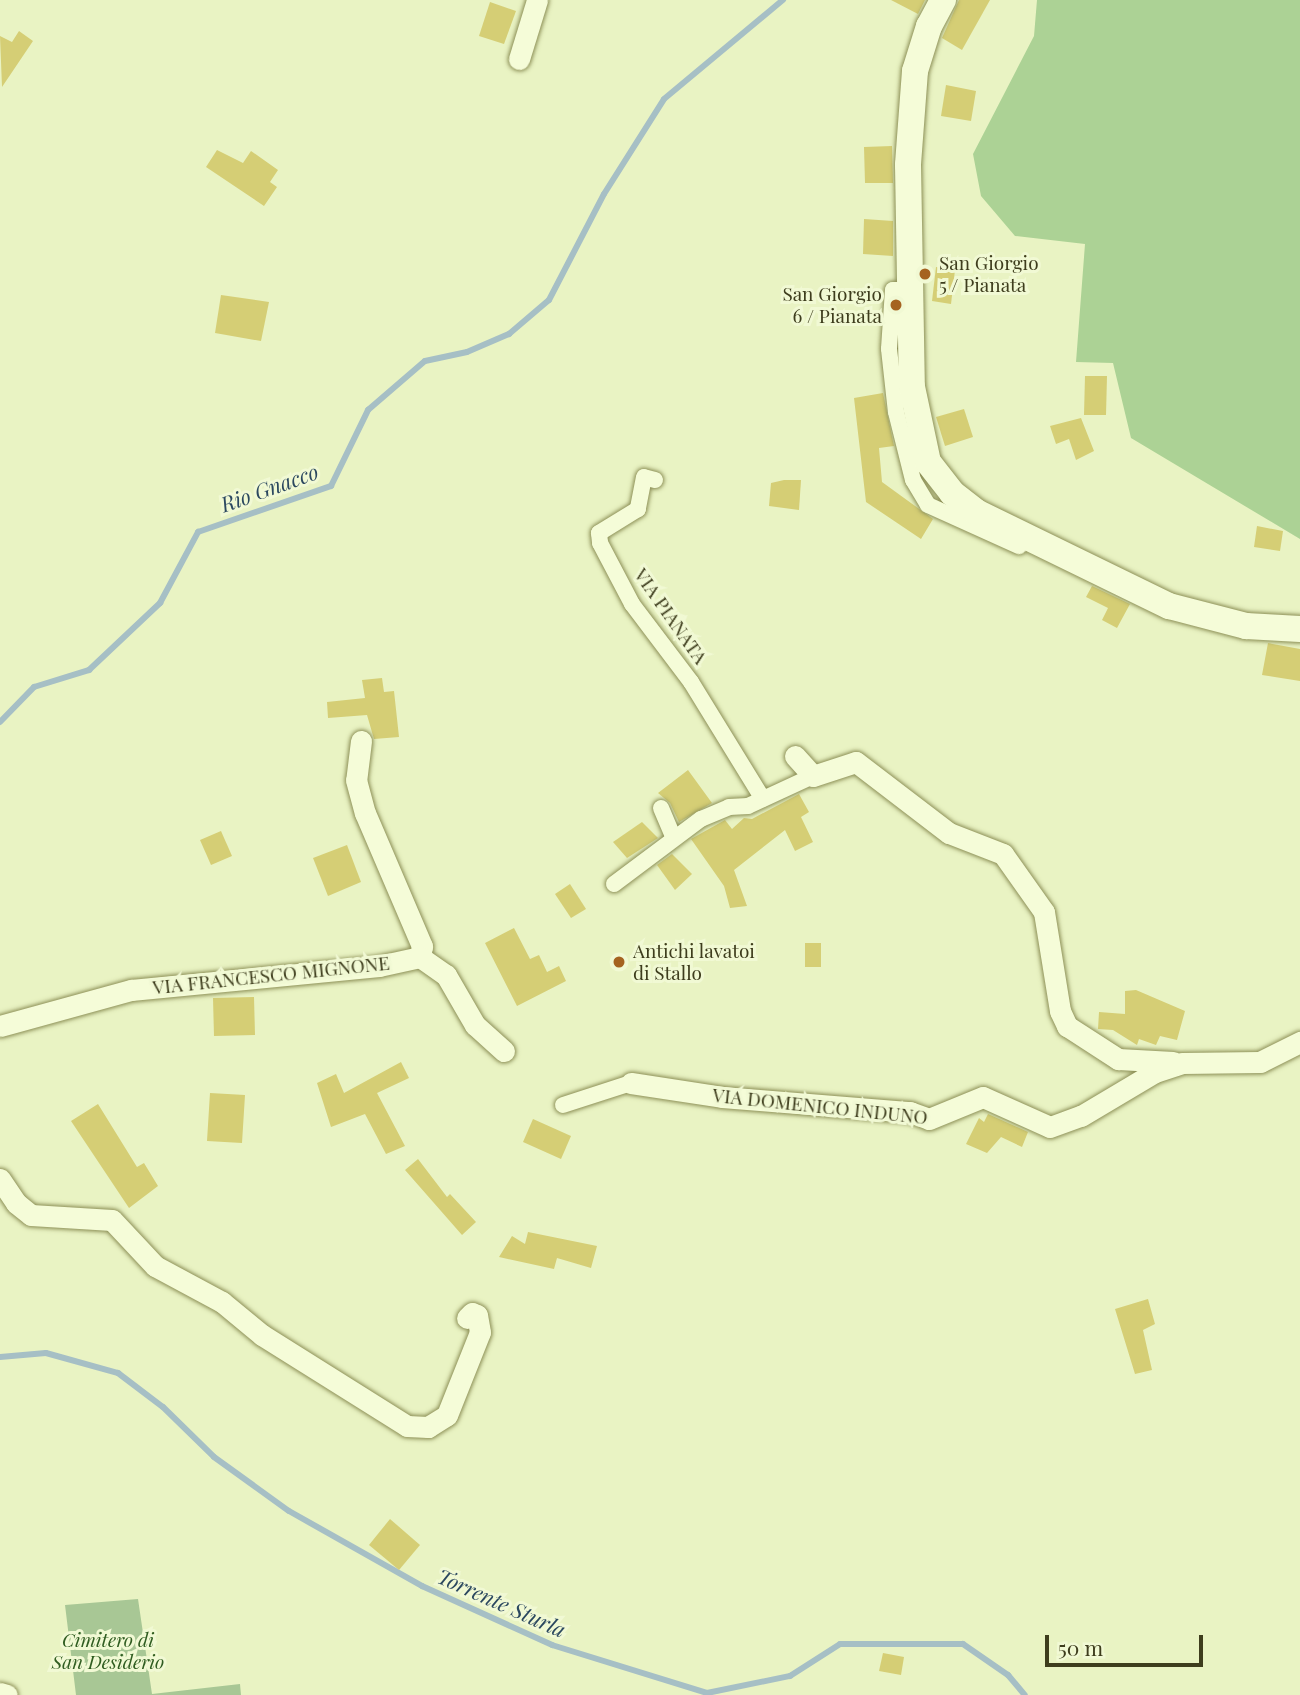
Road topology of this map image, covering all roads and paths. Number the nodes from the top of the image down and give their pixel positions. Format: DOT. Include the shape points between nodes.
graph roads {
  1 [pos="537,0"];
  2 [pos="943,0"];
  3 [pos="519,59"];
  4 [pos="909,290"];
  5 [pos="655,480"];
  6 [pos="1076,561"];
  7 [pos="1300,629"];
  8 [pos="361,741"];
  9 [pos="795,756"];
  10 [pos="813,776"];
  11 [pos="763,799"];
  12 [pos="661,808"];
  13 [pos="673,836"];
  14 [pos="614,884"];
  15 [pos="420,957"];
  16 [pos="0,1026"];
  17 [pos="1300,1042"];
  18 [pos="504,1051"];
  19 [pos="1182,1063"];
  20 [pos="631,1083"];
  21 [pos="563,1105"];
  22 [pos="0,1180"];
  23 [pos="467,1318"];
  24 [pos="0,1693"];
  25 [pos="7,1695"];
  1 -- 3 [label="street"];
  2 -- 4 [label="street" via="923,42 910,101"];
  4 -- 6 [label="street" via="914,411 932,469 976,512"];
  4 -- 6 [label="street" via="893,290 890,374 908,465 928,505 1072,568"];
  5 -- 11 [label="street, VIA PIANATA" via="643,477 638,509 599,533 600,543 632,604 691,682"];
  6 -- 7 [label="street" via="1195,614 1246,626"];
  8 -- 15 [label="street" via="356,780 362,802 422,946"];
  9 -- 10 [label="street"];
  10 -- 11 [label="street"];
  10 -- 19 [label="street" via="856,762 949,833 1003,854 1044,912 1060,1011 1067,1026 1118,1059"];
  11 -- 13 [label="street" via="729,807"];
  12 -- 13 [label="street"];
  13 -- 14 [label="street"];
  15 -- 16 [label="street, VIA FRANCESCO MIGNONE" via="379,966 131,990"];
  15 -- 18 [label="street" via="446,975 475,1025"];
  17 -- 19 [label="street, VIA DOMENICO INDUNO" via="1260,1062"];
  19 -- 20 [label="street, VIA DOMENICO INDUNO" via="1146,1076 1081,1116 1050,1127 982,1097 929,1119 910,1112 722,1097"];
  20 -- 21 [label="street, VIA DOMENICO INDUNO"];
  22 -- 23 [label="street" via="31,1215 112,1220 155,1266 222,1302 262,1335 407,1426 428,1427 447,1415 480,1332 477,1315 472,1312"];
  24 -- 25 [label="street"];
}
